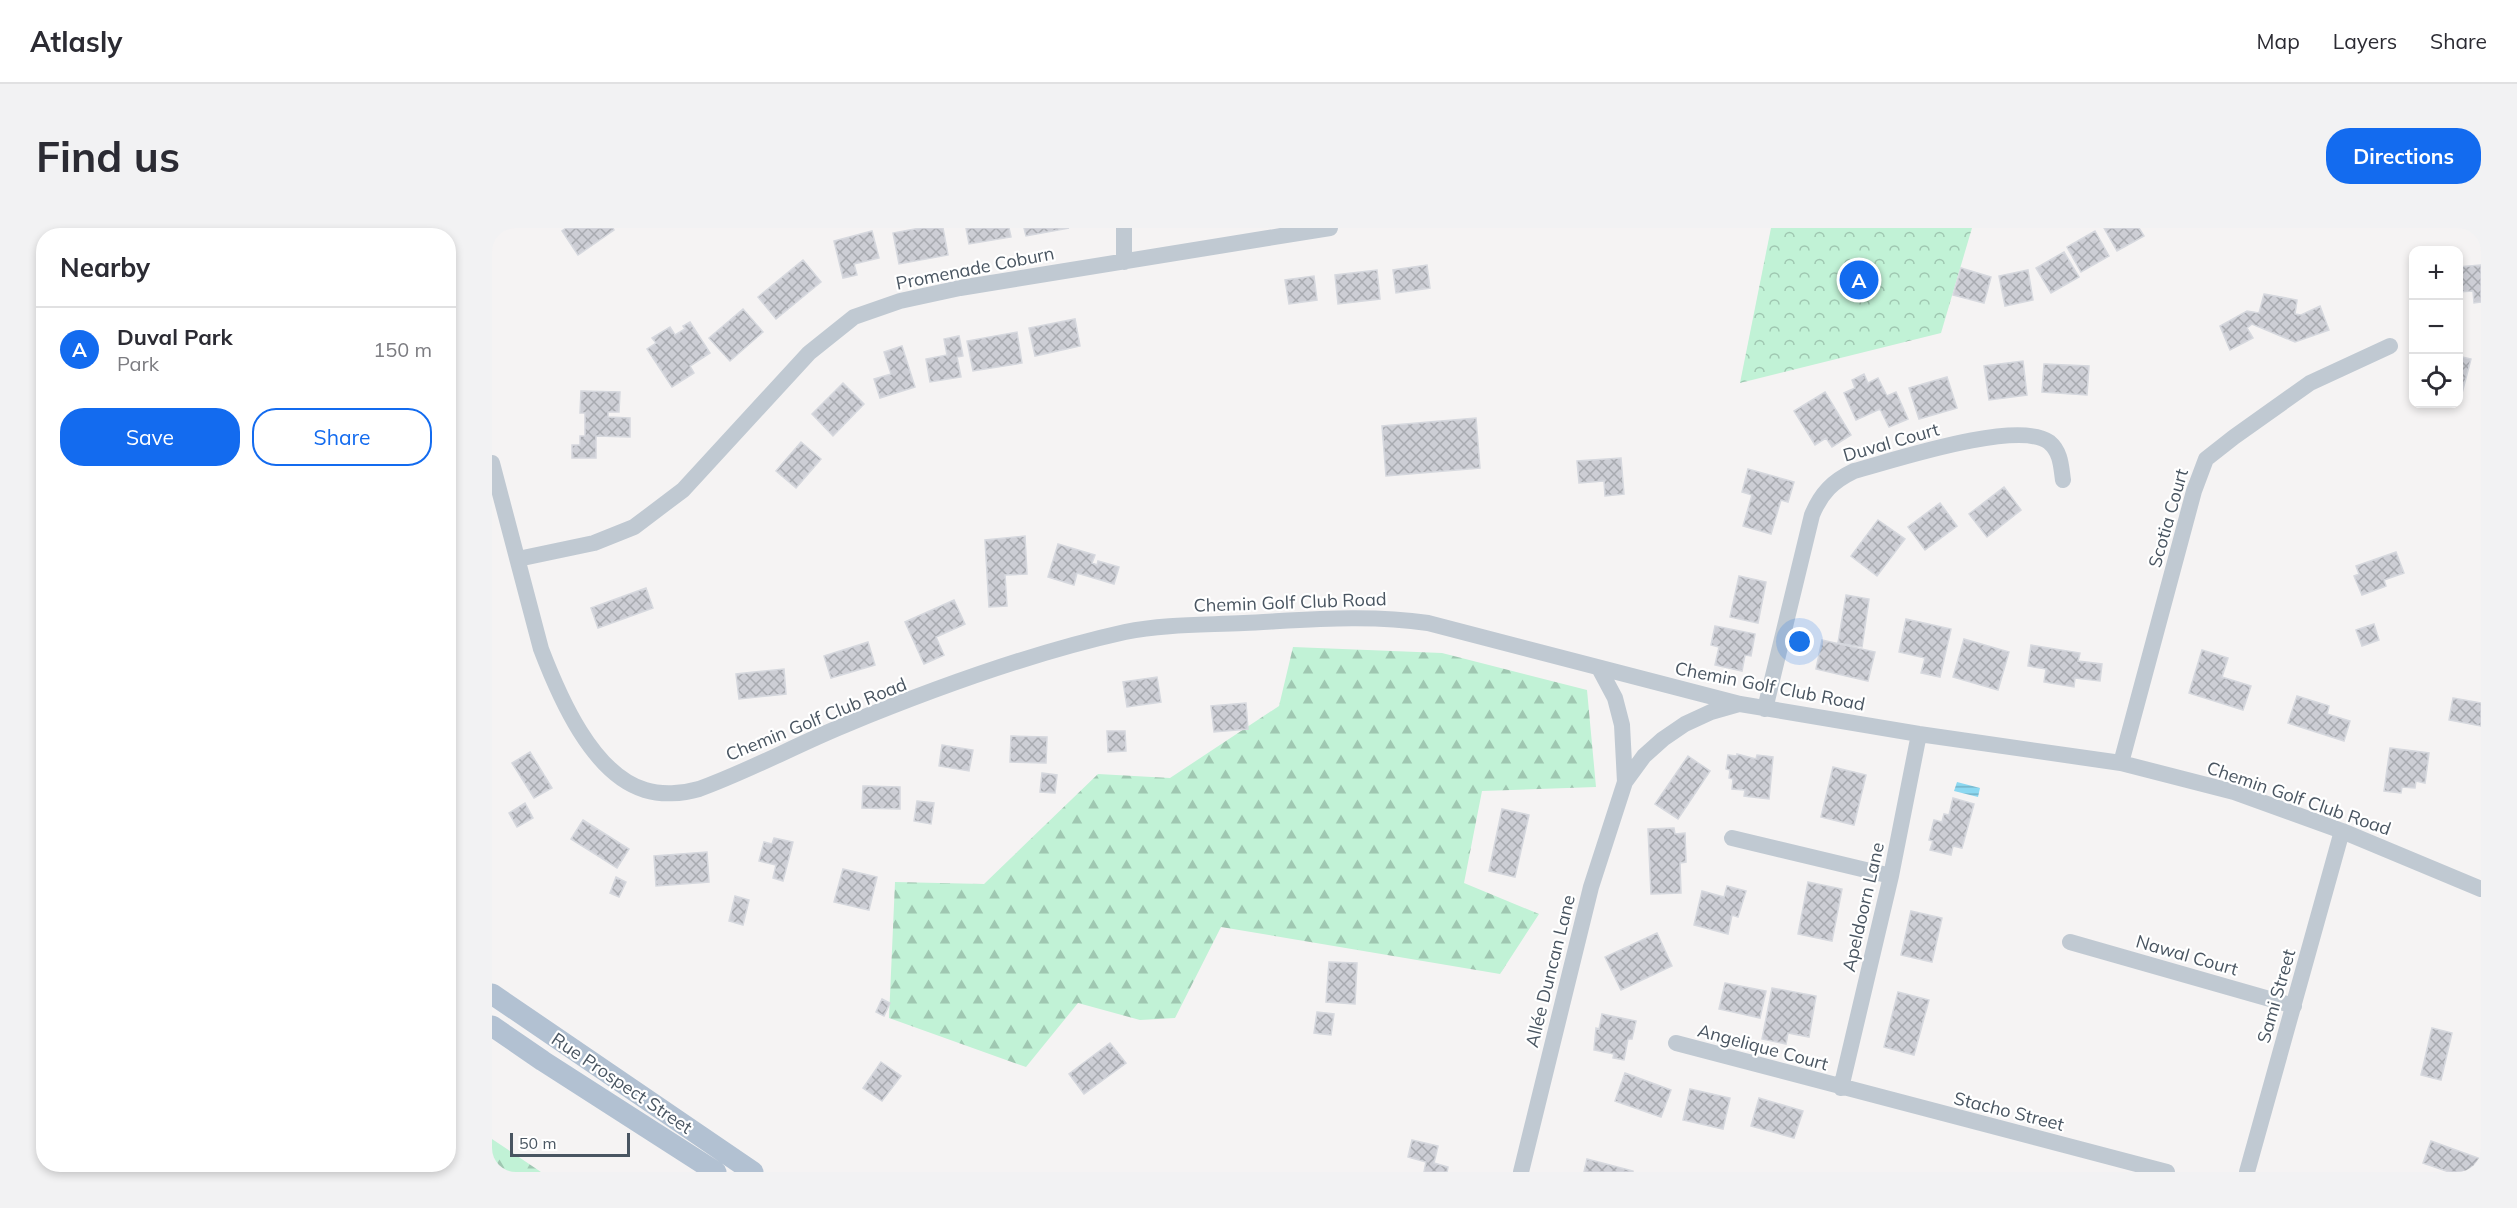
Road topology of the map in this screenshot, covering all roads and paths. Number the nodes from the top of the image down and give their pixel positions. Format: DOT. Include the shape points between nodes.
graph roads {
  1 [pos="1124,228"];
  2 [pos="1330,228"];
  3 [pos="1313,230"];
  4 [pos="1124,261"];
  5 [pos="2390,346"];
  6 [pos="492,463"];
  7 [pos="2063,480"];
  8 [pos="519,559"];
  9 [pos="1599,668"];
  10 [pos="1740,704"];
  11 [pos="1765,709"];
  12 [pos="1919,734"];
  13 [pos="2121,763"];
  14 [pos="1625,782"];
  15 [pos="2342,831"];
  16 [pos="1732,838"];
  17 [pos="1891,876"];
  18 [pos="2481,889"];
  19 [pos="2070,942"];
  20 [pos="492,994"];
  21 [pos="2294,1006"];
  22 [pos="492,1026"];
  23 [pos="492,1035"];
  24 [pos="1676,1043"];
  25 [pos="543,1061"];
  26 [pos="1841,1088"];
  27 [pos="716,1172"];
  28 [pos="753,1172"];
  29 [pos="1521,1172"];
  30 [pos="2167,1172"];
  31 [pos="2247,1172"];
  1 -- 4 [label="street"];
  2 -- 3 [label="street, Promenade Coburn"];
  3 -- 4 [label="street, Promenade Coburn"];
  4 -- 8 [label="street, Promenade Coburn" via="960,288 900,301 854,317 809,353 683,490 634,527 594,543"];
  5 -- 13 [label="street, Scotia Court" via="2310,383 2206,459 2194,490"];
  6 -- 8 [label="street, Chemin Golf Club Road"];
  7 -- 11 [label="street, Duval Court" via="2059,454 2048,442 2013,435 1957,443 1840,477 1818,501 1812,515"];
  8 -- 9 [label="street, Chemin Golf Club Road" via="541,649 568,711 606,766 645,790 669,794 697,789 847,725 988,672 1126,632 1171,626 1394,618 1428,623"];
  9 -- 10 [label="street, Chemin Golf Club Road"];
  9 -- 14 [label="street" via="1615,698 1622,725"];
  10 -- 11 [label="street, Chemin Golf Club Road"];
  10 -- 14 [label="street" via="1685,724 1644,756"];
  11 -- 12 [label="street, Chemin Golf Club Road"];
  12 -- 13 [label="street, Chemin Golf Club Road"];
  12 -- 17 [label="street, Apeldoorn Lane"];
  13 -- 15 [label="street, Chemin Golf Club Road" via="2234,792"];
  14 -- 29 [label="street, Allée Duncan Lane" via="1591,887"];
  15 -- 18 [label="street, Chemin Golf Club Road"];
  15 -- 21 [label="street, Sami Street"];
  16 -- 17 [label="street"];
  17 -- 26 [label="street, Apeldoorn Lane"];
  19 -- 21 [label="street, Nawal Court"];
  20 -- 28 [label="main road, Rue Prospect Street"];
  21 -- 31 [label="street, Sami Street"];
  22 -- 25 [label="main road, Rue Prospect Street"];
  23 -- 25 [label="street"];
  24 -- 26 [label="street, Angelique Court"];
  25 -- 27 [label="main road, Rue Prospect Street"];
  26 -- 30 [label="street, Stacho Street"];
}
